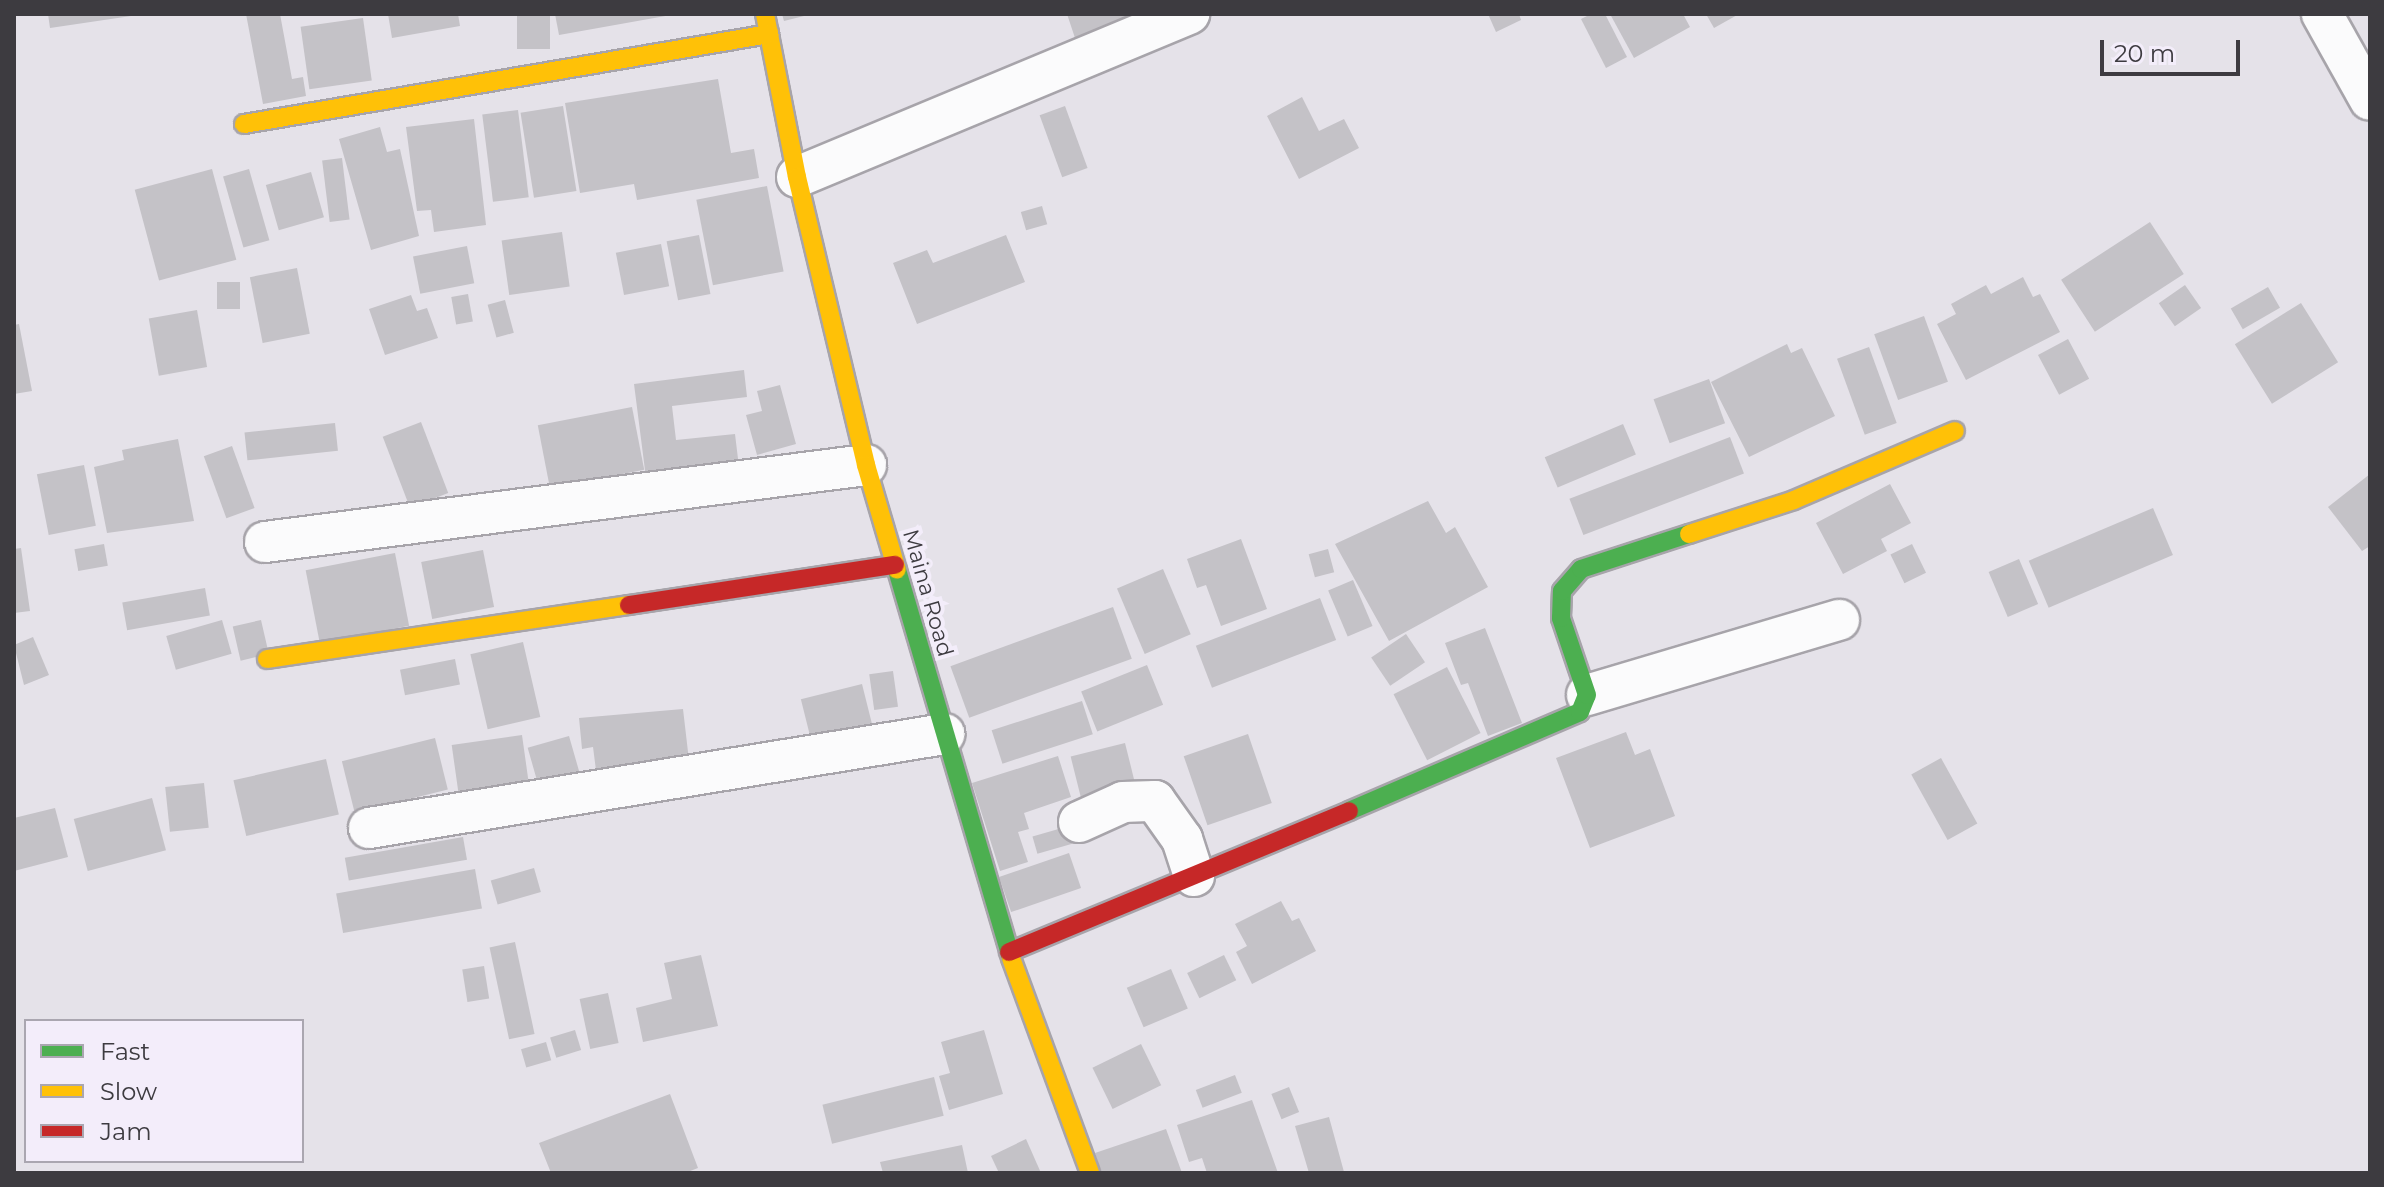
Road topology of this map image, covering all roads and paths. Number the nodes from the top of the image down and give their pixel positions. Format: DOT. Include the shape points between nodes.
graph roads {
  1 [pos="765,14"];
  2 [pos="1189,14"];
  3 [pos="2322,14"];
  4 [pos="769,34"];
  5 [pos="2370,100"];
  6 [pos="244,124"];
  7 [pos="797,177"];
  8 [pos="1955,431"];
  9 [pos="866,465"];
  10 [pos="265,542"];
  11 [pos="895,565"];
  12 [pos="1839,620"];
  13 [pos="267,659"];
  14 [pos="1587,695"];
  15 [pos="944,734"];
  16 [pos="1079,822"];
  17 [pos="369,828"];
  18 [pos="1194,876"];
  19 [pos="1009,952"];
  20 [pos="1090,1173"];
  1 -- 4 [label="street, Maina Road"];
  2 -- 7 [label="street"];
  3 -- 5 [label="street"];
  4 -- 6 [label="street"];
  4 -- 7 [label="street, Maina Road"];
  7 -- 9 [label="street, Maina Road"];
  8 -- 14 [label="street" via="1794,500 1581,569 1562,591 1561,618"];
  9 -- 10 [label="street"];
  9 -- 11 [label="street, Maina Road"];
  11 -- 13 [label="street"];
  11 -- 15 [label="street, Maina Road"];
  12 -- 14 [label="street"];
  14 -- 18 [label="street" via="1580,712 1556,725"];
  15 -- 17 [label="street"];
  15 -- 19 [label="street, Maina Road"];
  16 -- 18 [label="street" via="1123,802 1155,801 1176,827"];
  18 -- 19 [label="street"];
  19 -- 20 [label="street, Maina Road"];
}
